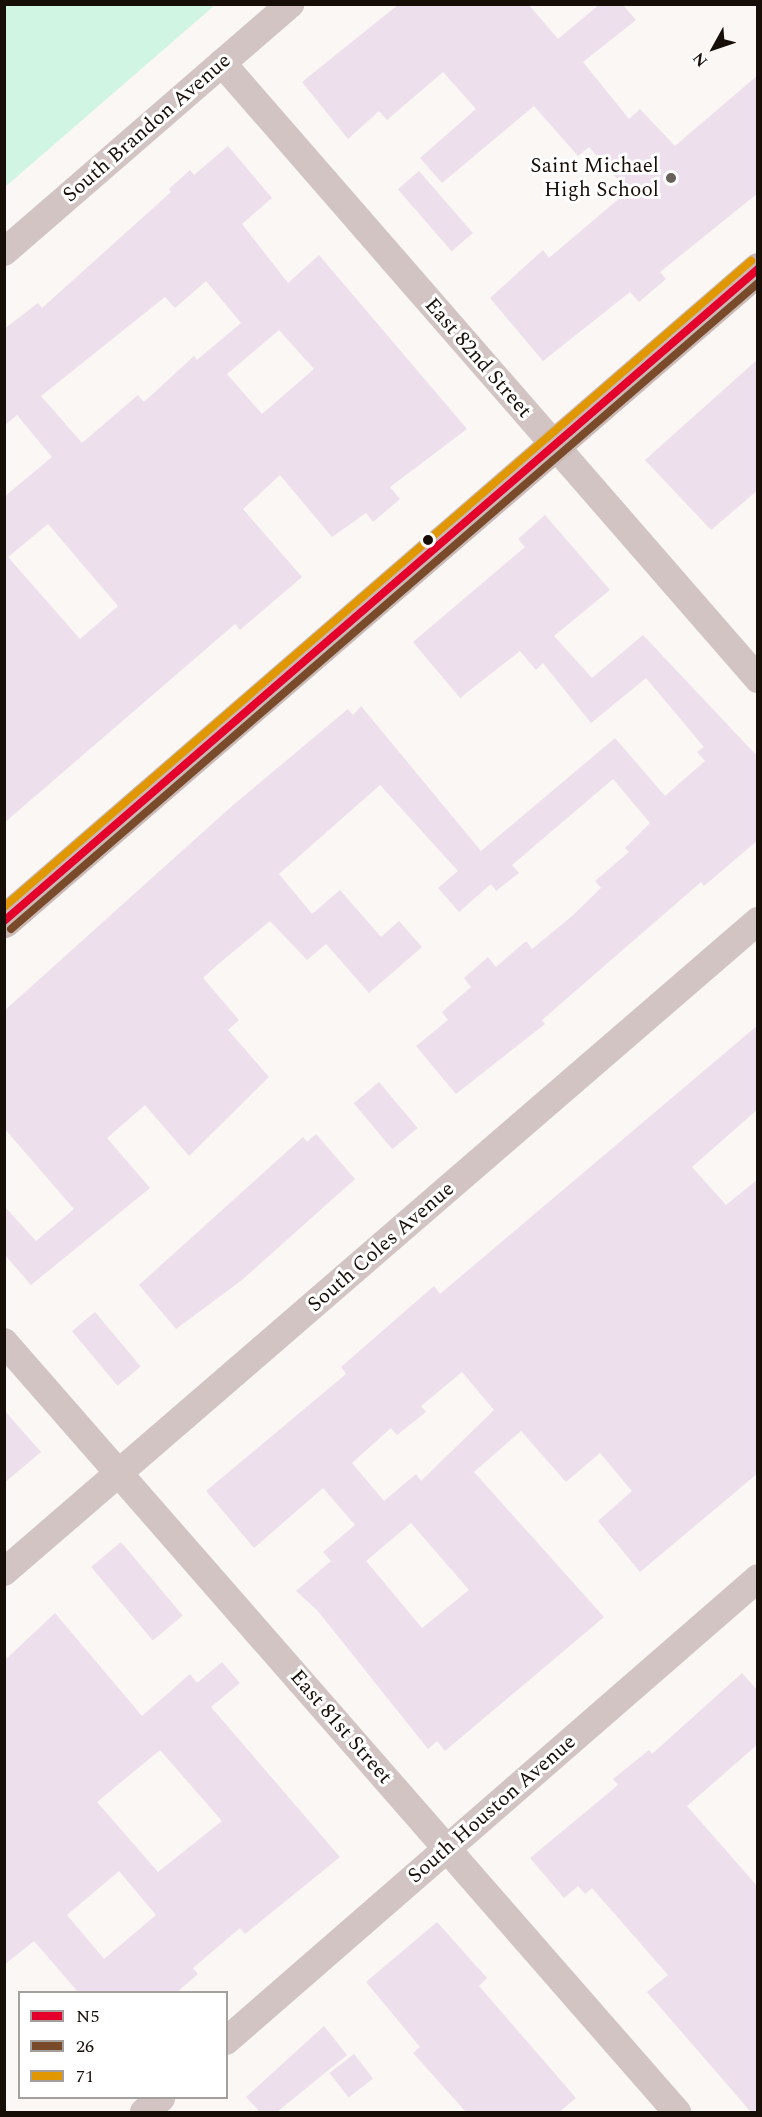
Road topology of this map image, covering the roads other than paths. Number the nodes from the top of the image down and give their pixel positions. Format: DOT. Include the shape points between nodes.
graph roads {
  1 [pos="290,4"];
  2 [pos="222,63"];
  3 [pos="4,252"];
  4 [pos="758,269"];
  5 [pos="554,445"];
  6 [pos="758,679"];
  7 [pos="4,921"];
  8 [pos="758,921"];
  9 [pos="4,1342"];
  10 [pos="119,1473"];
  11 [pos="4,1572"];
  12 [pos="758,1578"];
  13 [pos="447,1849"];
  14 [pos="228,2039"];
  15 [pos="159,2099"];
  16 [pos="144,2112"];
  17 [pos="677,2112"];
  1 -- 2 [label="street, South Brandon Avenue"];
  2 -- 3 [label="street, South Brandon Avenue"];
  2 -- 5 [label="street, East 82nd Street"];
  4 -- 5 [label="street"];
  5 -- 6 [label="street, East 82nd Street"];
  5 -- 7 [label="street"];
  8 -- 10 [label="street, South Coles Avenue"];
  9 -- 10 [label="street, East 81st Street"];
  10 -- 11 [label="street, South Coles Avenue"];
  10 -- 13 [label="street, East 81st Street"];
  12 -- 13 [label="street, South Houston Avenue"];
  13 -- 14 [label="street, South Houston Avenue"];
  13 -- 17 [label="street, East 81st Street"];
  15 -- 16 [label="street"];
}
